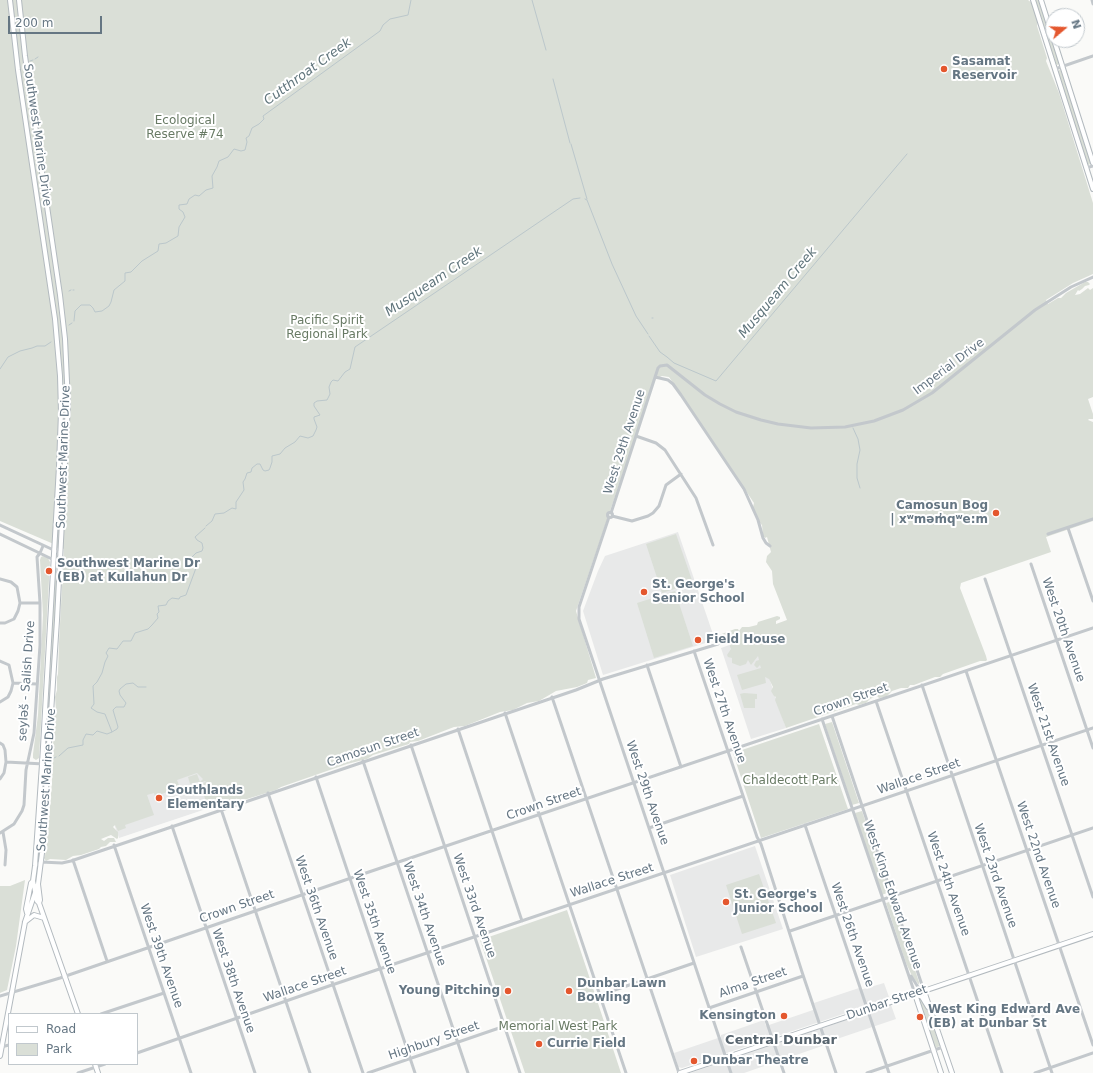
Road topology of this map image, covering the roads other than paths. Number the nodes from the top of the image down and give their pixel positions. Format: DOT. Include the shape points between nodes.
graph roads {
  1 [pos="10,0"];
  2 [pos="19,0"];
  3 [pos="1033,0"];
  4 [pos="1041,0"];
  5 [pos="1092,0"];
  6 [pos="1093,4"];
  7 [pos="1045,13"];
  8 [pos="1056,48"];
  9 [pos="1093,56"];
  10 [pos="1062,66"];
  11 [pos="1055,68"];
  12 [pos="1093,162"];
  13 [pos="1093,166"];
  14 [pos="1086,168"];
  15 [pos="1093,189"];
  16 [pos="1093,277"];
  17 [pos="655,377"];
  18 [pos="636,436"];
  19 [pos="681,474"];
  20 [pos="611,515"];
  21 [pos="1093,519"];
  22 [pos="0,525"];
  23 [pos="1068,528"];
  24 [pos="0,534"];
  25 [pos="1048,534"];
  26 [pos="713,545"];
  27 [pos="44,546"];
  28 [pos="770,546"];
  29 [pos="54,551"];
  30 [pos="40,553"];
  31 [pos="60,554"];
  32 [pos="54,560"];
  33 [pos="1031,564"];
  34 [pos="0,579"];
  35 [pos="985,579"];
  36 [pos="1093,601"];
  37 [pos="20,602"];
  38 [pos="40,603"];
  39 [pos="0,623"];
  40 [pos="1093,628"];
  41 [pos="1056,640"];
  42 [pos="718,644"];
  43 [pos="694,651"];
  44 [pos="1011,655"];
  45 [pos="0,660"];
  46 [pos="647,665"];
  47 [pos="966,670"];
  48 [pos="599,680"];
  49 [pos="13,683"];
  50 [pos="37,684"];
  51 [pos="922,685"];
  52 [pos="552,697"];
  53 [pos="876,701"];
  54 [pos="0,702"];
  55 [pos="505,714"];
  56 [pos="832,716"];
  57 [pos="822,719"];
  58 [pos="1093,728"];
  59 [pos="458,729"];
  60 [pos="1087,730"];
  61 [pos="0,743"];
  62 [pos="411,745"];
  63 [pos="1042,745"];
  64 [pos="1093,748"];
  65 [pos="728,751"];
  66 [pos="997,760"];
  67 [pos="363,761"];
  68 [pos="6,762"];
  69 [pos="28,763"];
  70 [pos="42,764"];
  71 [pos="48,765"];
  72 [pos="681,767"];
  73 [pos="952,776"];
  74 [pos="316,778"];
  75 [pos="0,779"];
  76 [pos="634,783"];
  77 [pos="907,791"];
  78 [pos="268,794"];
  79 [pos="743,796"];
  80 [pos="586,799"];
  81 [pos="862,806"];
  82 [pos="221,809"];
  83 [pos="852,809"];
  84 [pos="540,815"];
  85 [pos="805,825"];
  86 [pos="172,826"];
  87 [pos="649,828"];
  88 [pos="1093,828"];
  89 [pos="492,831"];
  90 [pos="2,833"];
  91 [pos="1072,835"];
  92 [pos="759,841"];
  93 [pos="114,845"];
  94 [pos="445,847"];
  95 [pos="1027,850"];
  96 [pos="73,860"];
  97 [pos="41,862"];
  98 [pos="397,863"];
  99 [pos="5,865"];
  100 [pos="35,866"];
  101 [pos="982,866"];
  102 [pos="664,873"];
  103 [pos="349,878"];
  104 [pos="33,881"];
  105 [pos="937,881"];
  106 [pos="38,884"];
  107 [pos="617,889"];
  108 [pos="35,892"];
  109 [pos="302,895"];
  110 [pos="892,896"];
  111 [pos="1093,896"];
  112 [pos="883,900"];
  113 [pos="39,903"];
  114 [pos="570,905"];
  115 [pos="255,911"];
  116 [pos="27,914"];
  117 [pos="836,915"];
  118 [pos="44,918"];
  119 [pos="522,921"];
  120 [pos="25,922"];
  121 [pos="206,927"];
  122 [pos="790,931"];
  123 [pos="1093,934"];
  124 [pos="475,937"];
  125 [pos="1059,945"];
  126 [pos="149,947"];
  127 [pos="741,947"];
  128 [pos="427,953"];
  129 [pos="1014,960"];
  130 [pos="107,961"];
  131 [pos="694,963"];
  132 [pos="906,967"];
  133 [pos="380,969"];
  134 [pos="64,976"];
  135 [pos="803,976"];
  136 [pos="969,976"];
  137 [pos="647,979"];
  138 [pos="333,984"];
  139 [pos="924,991"];
  140 [pos="756,992"];
  141 [pos="12,993"];
  142 [pos="164,993"];
  143 [pos="915,994"];
  144 [pos="600,995"];
  145 [pos="0,996"];
  146 [pos="286,1001"];
  147 [pos="709,1008"];
  148 [pos="931,1009"];
  149 [pos="868,1010"];
  150 [pos="78,1013"];
  151 [pos="104,1013"];
  152 [pos="236,1018"];
  153 [pos="505,1026"];
  154 [pos="820,1026"];
  155 [pos="179,1038"];
  156 [pos="458,1042"];
  157 [pos="773,1042"];
  158 [pos="1093,1045"];
  159 [pos="943,1047"];
  160 [pos="1,1048"];
  161 [pos="934,1050"];
  162 [pos="138,1053"];
  163 [pos="1093,1053"];
  164 [pos="0,1056"];
  165 [pos="410,1058"];
  166 [pos="726,1058"];
  167 [pos="95,1066"];
  168 [pos="887,1066"];
  169 [pos="1050,1068"];
  170 [pos="78,1073"];
  171 [pos="98,1073"];
  172 [pos="191,1073"];
  173 [pos="255,1073"];
  174 [pos="310,1073"];
  175 [pos="363,1073"];
  176 [pos="368,1073"];
  177 [pos="415,1073"];
  178 [pos="468,1073"];
  179 [pos="520,1073"];
  180 [pos="626,1073"];
  181 [pos="680,1073"];
  182 [pos="731,1073"];
  183 [pos="784,1073"];
  184 [pos="836,1073"];
  185 [pos="867,1073"];
  186 [pos="889,1073"];
  187 [pos="941,1073"];
  188 [pos="952,1073"];
  189 [pos="1002,1073"];
  190 [pos="1034,1073"];
  191 [pos="1052,1073"];
  1 -- 29 [label="main road, Southwest Marine Drive" via="57,341 61,434"];
  2 -- 31 [label="main road, Southwest Marine Drive" via="66,339 68,403"];
  3 -- 11 [label="main road"];
  4 -- 7 [label="main road"];
  5 -- 6 [label="street"];
  8 -- 10 [label="main road"];
  9 -- 10 [label="street"];
  10 -- 11 [label="street"];
  10 -- 12 [label="main road"];
  11 -- 14 [label="main road"];
  13 -- 14 [label="street"];
  14 -- 15 [label="main road"];
  16 -- 17 [label="street, Imperial Drive" via="1066,290 1035,310 932,393 903,410 874,421 833,428 778,424 747,416 720,404 667,365 660,366"];
  17 -- 18 [label="street, West 29th Avenue"];
  17 -- 28 [label="street" via="668,380 682,395 744,488 763,538"];
  18 -- 19 [label="street" via="661,446"];
  18 -- 20 [label="street, West 29th Avenue"];
  19 -- 20 [label="street" via="666,485 656,510 648,516 632,521"];
  19 -- 26 [label="street" via="696,498"];
  20 -- 48 [label="street, West 29th Avenue" via="578,612"];
  21 -- 23 [label="street"];
  22 -- 27 [label="street"];
  23 -- 25 [label="street"];
  23 -- 36 [label="street"];
  24 -- 30 [label="street"];
  27 -- 29 [label="street"];
  27 -- 30 [label="street, seyləš - Salish Drive"];
  29 -- 31 [label="street"];
  29 -- 32 [label="main road, Southwest Marine Drive"];
  30 -- 32 [label="street"];
  30 -- 38 [label="street, seyləš - Salish Drive" via="37,557"];
  31 -- 71 [label="main road, Southwest Marine Drive"];
  32 -- 70 [label="main road, Southwest Marine Drive"];
  33 -- 41 [label="street, West 20th Avenue"];
  34 -- 37 [label="street" via="17,587"];
  35 -- 44 [label="street, West 21st Avenue"];
  37 -- 38 [label="street"];
  37 -- 39 [label="street" via="14,619"];
  38 -- 50 [label="street, seyləš - Salish Drive"];
  40 -- 41 [label="street, Crown Street"];
  41 -- 44 [label="street, Crown Street"];
  41 -- 60 [label="street, West 20th Avenue"];
  42 -- 43 [label="street, Camosun Street"];
  43 -- 46 [label="street, Camosun Street"];
  43 -- 65 [label="street, West 27th Avenue"];
  44 -- 47 [label="street, Crown Street"];
  44 -- 63 [label="street, West 21st Avenue"];
  45 -- 49 [label="street" via="9,665"];
  46 -- 48 [label="street, Camosun Street"];
  46 -- 72 [label="street"];
  47 -- 51 [label="street, Crown Street"];
  47 -- 66 [label="street, West 22nd Avenue"];
  48 -- 52 [label="street, Camosun Street"];
  48 -- 76 [label="street, West 29th Avenue"];
  49 -- 50 [label="street"];
  49 -- 54 [label="street" via="8,697"];
  50 -- 69 [label="street, seyləš - Salish Drive" via="34,733"];
  51 -- 53 [label="street, Crown Street"];
  51 -- 73 [label="street, West 23rd Avenue"];
  52 -- 55 [label="street, Camosun Street"];
  52 -- 80 [label="street"];
  53 -- 56 [label="street, Crown Street"];
  53 -- 77 [label="street, West 24th Avenue"];
  55 -- 59 [label="street, Camosun Street"];
  55 -- 84 [label="street"];
  56 -- 57 [label="street, Crown Street"];
  56 -- 81 [label="street, West King Edward Avenue"];
  57 -- 65 [label="street, Crown Street"];
  57 -- 83 [label="street, West King Edward Avenue"];
  58 -- 60 [label="street, Wallace Street"];
  59 -- 62 [label="street, Camosun Street"];
  59 -- 89 [label="street"];
  60 -- 63 [label="street, Wallace Street"];
  60 -- 64 [label="street, West 20th Avenue"];
  61 -- 68 [label="street" via="5,750"];
  62 -- 67 [label="street, Camosun Street"];
  62 -- 94 [label="street, West 33rd Avenue"];
  63 -- 66 [label="street, Wallace Street"];
  63 -- 91 [label="street, West 21st Avenue"];
  65 -- 72 [label="street, Crown Street"];
  65 -- 79 [label="street, West 27th Avenue"];
  66 -- 73 [label="street, Wallace Street"];
  66 -- 95 [label="street, West 22nd Avenue"];
  67 -- 74 [label="street, Camosun Street"];
  67 -- 98 [label="street, West 34th Avenue"];
  68 -- 69 [label="street"];
  68 -- 75 [label="street"];
  69 -- 70 [label="street"];
  69 -- 90 [label="street, seyləš - Salish Drive" via="22,811 14,824"];
  70 -- 71 [label="street"];
  70 -- 100 [label="main road, Southwest Marine Drive"];
  71 -- 97 [label="main road, Southwest Marine Drive"];
  72 -- 76 [label="street, Crown Street"];
  73 -- 77 [label="street, Wallace Street"];
  73 -- 101 [label="street, West 23rd Avenue"];
  74 -- 78 [label="street, Camosun Street"];
  74 -- 103 [label="street, West 35th Avenue"];
  76 -- 80 [label="street, Crown Street"];
  76 -- 87 [label="street, West 29th Avenue"];
  77 -- 81 [label="street, Wallace Street"];
  77 -- 105 [label="street, West 24th Avenue"];
  78 -- 82 [label="street, Camosun Street"];
  78 -- 109 [label="street, West 36th Avenue"];
  79 -- 87 [label="street"];
  79 -- 92 [label="street, West 27th Avenue"];
  80 -- 84 [label="street, Crown Street"];
  80 -- 107 [label="street"];
  81 -- 83 [label="street, Wallace Street"];
  81 -- 110 [label="street, West King Edward Avenue"];
  82 -- 86 [label="street, Camosun Street"];
  82 -- 115 [label="street"];
  83 -- 85 [label="street, Wallace Street"];
  83 -- 112 [label="street, West King Edward Avenue"];
  84 -- 89 [label="street, Crown Street"];
  84 -- 114 [label="street"];
  85 -- 92 [label="street, Wallace Street"];
  85 -- 117 [label="street, West 26th Avenue"];
  86 -- 93 [label="street, Camosun Street"];
  86 -- 121 [label="street, West 38th Avenue"];
  87 -- 102 [label="street, West 29th Avenue"];
  88 -- 91 [label="street"];
  89 -- 94 [label="street, Crown Street"];
  89 -- 119 [label="street"];
  90 -- 99 [label="street" via="6,850"];
  91 -- 95 [label="street"];
  91 -- 111 [label="street, West 21st Avenue"];
  92 -- 102 [label="street, Wallace Street"];
  92 -- 122 [label="street, West 27th Avenue"];
  93 -- 96 [label="street, Camosun Street"];
  93 -- 126 [label="street, West 39th Avenue"];
  94 -- 98 [label="street, Crown Street"];
  94 -- 124 [label="street, West 33rd Avenue"];
  95 -- 101 [label="street"];
  95 -- 125 [label="street, West 22nd Avenue"];
  96 -- 97 [label="street, Camosun Street" via="62,863"];
  96 -- 130 [label="street"];
  97 -- 100 [label="street"];
  97 -- 106 [label="main road, Southwest Marine Drive"];
  98 -- 103 [label="street, Crown Street"];
  98 -- 128 [label="street, West 34th Avenue"];
  100 -- 104 [label="main road, Southwest Marine Drive"];
  101 -- 105 [label="street"];
  101 -- 129 [label="street, West 23rd Avenue"];
  102 -- 107 [label="street, Wallace Street"];
  102 -- 131 [label="street, West 29th Avenue"];
  103 -- 109 [label="street, Crown Street"];
  103 -- 133 [label="street, West 35th Avenue"];
  104 -- 108 [label="main road"];
  104 -- 116 [label="main road, Southwest Marine Drive"];
  105 -- 110 [label="street"];
  105 -- 136 [label="street, West 24th Avenue"];
  106 -- 108 [label="main road, Southwest Marine Drive"];
  106 -- 113 [label="main road"];
  107 -- 114 [label="street, Wallace Street"];
  107 -- 137 [label="street"];
  108 -- 113 [label="main road"];
  108 -- 116 [label="main road, Southwest Marine Drive"];
  109 -- 115 [label="street, Crown Street"];
  109 -- 138 [label="street, West 36th Avenue"];
  110 -- 112 [label="street"];
  110 -- 139 [label="street, West King Edward Avenue"];
  112 -- 117 [label="street"];
  112 -- 132 [label="street, West King Edward Avenue"];
  113 -- 118 [label="main road"];
  114 -- 119 [label="street, Wallace Street"];
  114 -- 144 [label="street"];
  115 -- 121 [label="street, Crown Street"];
  115 -- 146 [label="street"];
  116 -- 120 [label="main road, Southwest Marine Drive"];
  117 -- 122 [label="street"];
  117 -- 149 [label="street, West 26th Avenue"];
  118 -- 120 [label="main road" via="34,915"];
  118 -- 134 [label="main road"];
  119 -- 124 [label="street, Wallace Street"];
  120 -- 141 [label="main road, Southwest Marine Drive"];
  121 -- 126 [label="street, Crown Street"];
  121 -- 152 [label="street, West 38th Avenue"];
  122 -- 135 [label="street, West 27th Avenue"];
  123 -- 125 [label="main road, Dunbar Street"];
  124 -- 128 [label="street, Wallace Street"];
  124 -- 153 [label="street, West 33rd Avenue"];
  125 -- 129 [label="main road, Dunbar Street"];
  125 -- 158 [label="street, West 22nd Avenue"];
  126 -- 130 [label="street, Crown Street"];
  126 -- 142 [label="street, West 39th Avenue"];
  127 -- 140 [label="street"];
  128 -- 133 [label="street, Wallace Street"];
  128 -- 156 [label="street, West 34th Avenue"];
  129 -- 136 [label="main road, Dunbar Street"];
  129 -- 169 [label="street, West 23rd Avenue"];
  130 -- 134 [label="street, Crown Street"];
  131 -- 137 [label="street"];
  131 -- 147 [label="street, West 29th Avenue"];
  132 -- 139 [label="street" via="912,979"];
  132 -- 143 [label="street, West King Edward Avenue"];
  133 -- 138 [label="street, Wallace Street"];
  133 -- 165 [label="street, West 35th Avenue"];
  134 -- 141 [label="street, Crown Street"];
  134 -- 150 [label="main road"];
  135 -- 140 [label="street, Alma Street"];
  135 -- 154 [label="street, West 27th Avenue"];
  136 -- 139 [label="main road, Dunbar Street"];
  136 -- 189 [label="street, West 24th Avenue"];
  137 -- 144 [label="street"];
  137 -- 181 [label="street"];
  138 -- 146 [label="street, Wallace Street"];
  138 -- 175 [label="street, West 36th Avenue"];
  139 -- 143 [label="main road, Dunbar Street"];
  139 -- 148 [label="main road, West King Edward Avenue"];
  140 -- 147 [label="street, Alma Street"];
  140 -- 157 [label="street"];
  141 -- 145 [label="street, Crown Street"];
  141 -- 160 [label="main road, Southwest Marine Drive"];
  142 -- 151 [label="street"];
  142 -- 155 [label="street, West 39th Avenue"];
  143 -- 148 [label="main road" via="922,996"];
  143 -- 149 [label="main road, Dunbar Street"];
  143 -- 161 [label="main road, West King Edward Avenue"];
  144 -- 180 [label="street"];
  146 -- 152 [label="street, Wallace Street"];
  146 -- 174 [label="street"];
  147 -- 166 [label="street, West 29th Avenue"];
  148 -- 159 [label="main road, West King Edward Avenue"];
  149 -- 154 [label="main road, Dunbar Street"];
  149 -- 168 [label="street, West 26th Avenue"];
  152 -- 155 [label="street, Wallace Street"];
  152 -- 173 [label="street, West 38th Avenue"];
  153 -- 156 [label="street, Highbury Street"];
  153 -- 179 [label="street, West 33rd Avenue"];
  154 -- 157 [label="main road, Dunbar Street"];
  154 -- 184 [label="street, West 27th Avenue"];
  155 -- 162 [label="street, Wallace Street"];
  155 -- 172 [label="street, West 39th Avenue"];
  156 -- 165 [label="street, Highbury Street"];
  156 -- 178 [label="street, West 34th Avenue"];
  157 -- 166 [label="main road, Dunbar Street"];
  157 -- 183 [label="street"];
  159 -- 161 [label="street"];
  159 -- 188 [label="main road, West King Edward Avenue"];
  160 -- 164 [label="main road, Southwest Marine Drive"];
  161 -- 168 [label="street"];
  161 -- 187 [label="main road, West King Edward Avenue"];
  163 -- 169 [label="street"];
  165 -- 176 [label="street, Highbury Street"];
  165 -- 177 [label="street, West 35th Avenue"];
  166 -- 181 [label="main road, Dunbar Street"];
  166 -- 182 [label="street, West 29th Avenue"];
  167 -- 170 [label="street"];
  167 -- 171 [label="main road"];
  168 -- 185 [label="street"];
  168 -- 186 [label="street, West 26th Avenue"];
  169 -- 190 [label="street"];
  169 -- 191 [label="street, West 23rd Avenue"];
}
